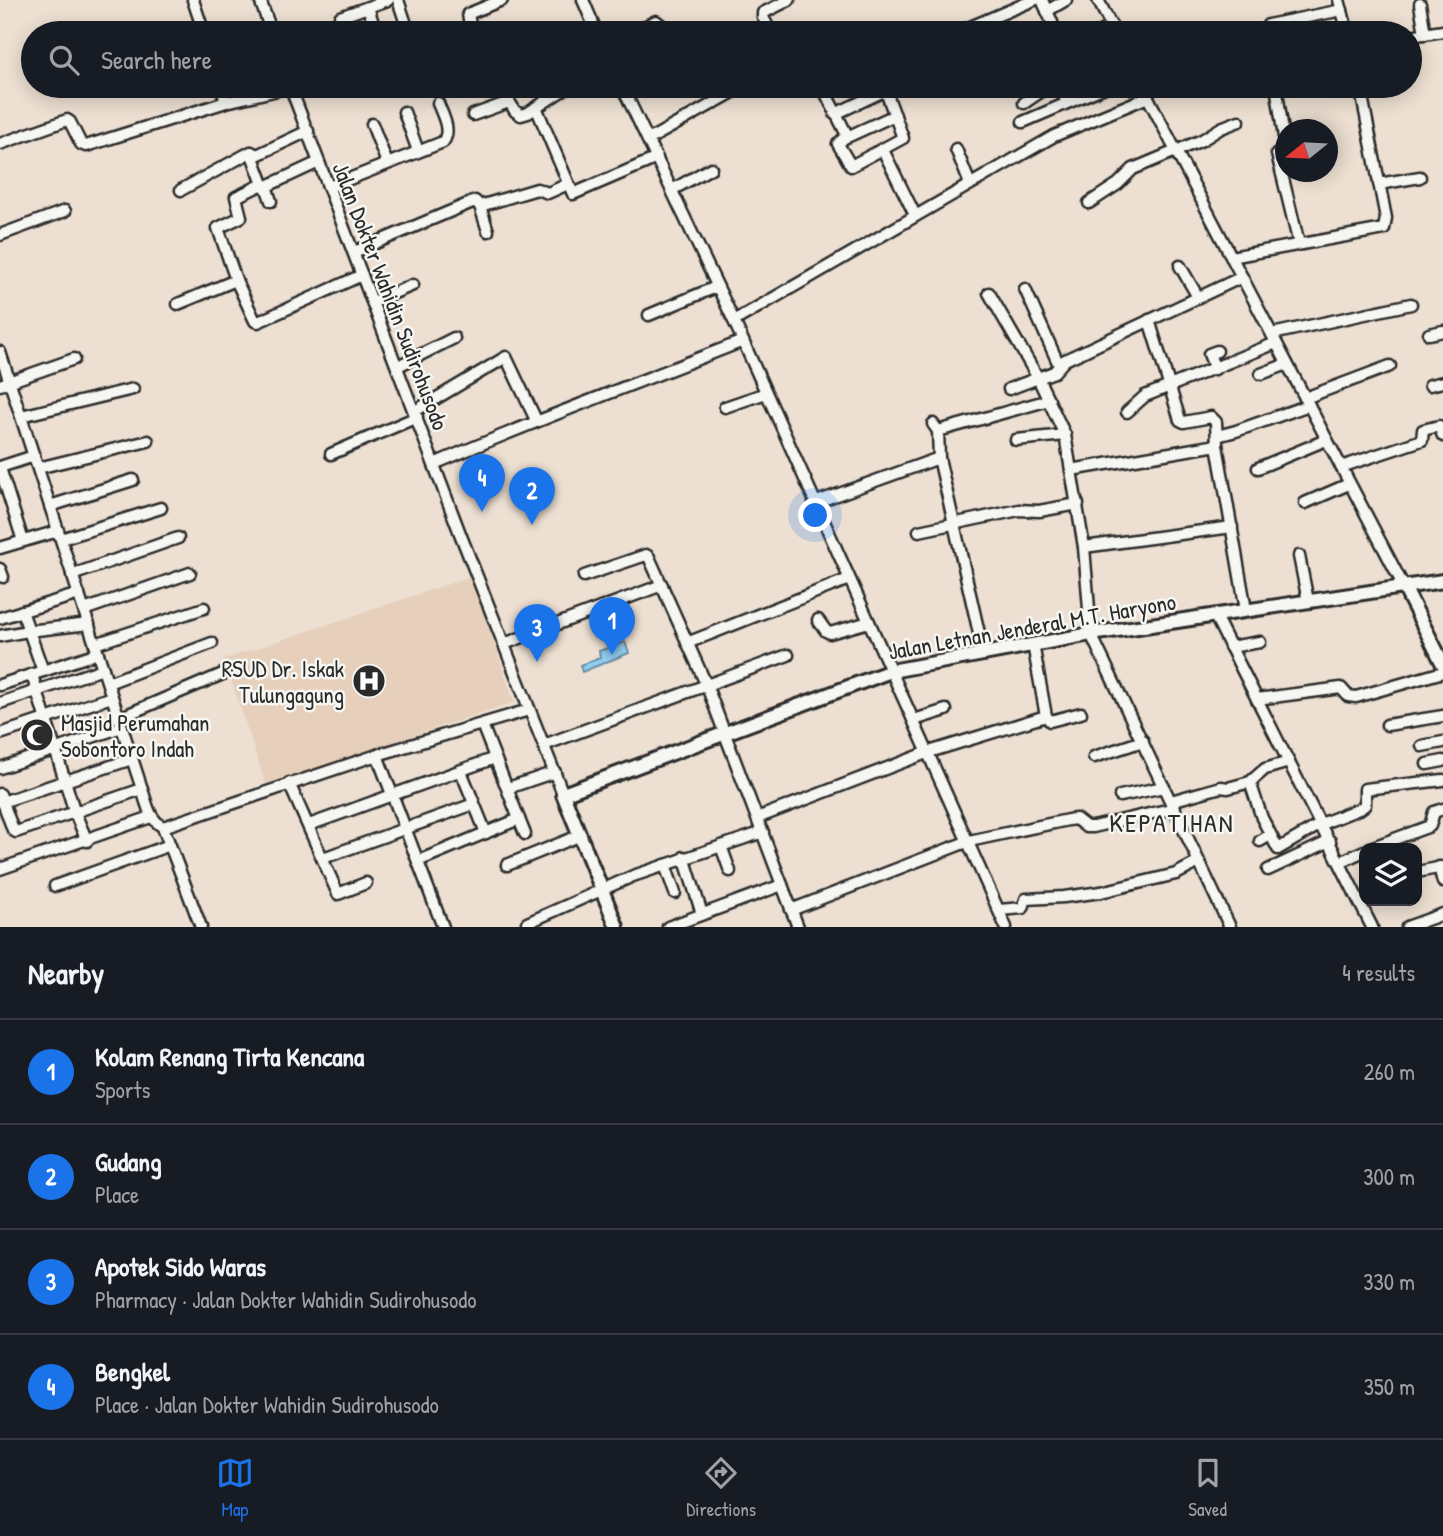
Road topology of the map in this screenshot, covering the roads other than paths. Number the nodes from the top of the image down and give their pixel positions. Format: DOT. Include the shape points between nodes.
graph roads {
  1 [pos="193,0"];
  2 [pos="260,0"];
  3 [pos="388,0"];
  4 [pos="398,0"];
  5 [pos="502,0"];
  6 [pos="583,0"];
  7 [pos="789,0"];
  8 [pos="1034,0"];
  9 [pos="1042,0"];
  10 [pos="1066,0"];
  11 [pos="1098,0"];
  12 [pos="1420,4"];
  13 [pos="1340,5"];
  14 [pos="368,7"];
  15 [pos="1047,11"];
  16 [pos="200,21"];
  17 [pos="268,21"];
  18 [pos="342,21"];
  19 [pos="372,21"];
  20 [pos="405,21"];
  21 [pos="469,21"];
  22 [pos="592,21"];
  23 [pos="765,21"];
  24 [pos="984,21"];
  25 [pos="1052,21"];
  26 [pos="1110,21"];
  27 [pos="1282,21"];
  28 [pos="1443,31"];
  29 [pos="1422,34"];
  30 [pos="1425,34"];
  31 [pos="225,98"];
  32 [pos="245,98"];
  33 [pos="295,98"];
  34 [pos="505,98"];
  35 [pos="508,98"];
  36 [pos="550,98"];
  37 [pos="628,98"];
  38 [pos="723,98"];
  39 [pos="827,98"];
  40 [pos="866,98"];
  41 [pos="889,98"];
  42 [pos="1031,98"];
  43 [pos="1064,98"];
  44 [pos="1077,98"];
  45 [pos="1146,98"];
  46 [pos="1149,98"];
  47 [pos="1278,98"];
  48 [pos="1362,98"];
  49 [pos="547,100"];
  50 [pos="226,102"];
  51 [pos="1067,102"];
  52 [pos="438,103"];
  53 [pos="1024,103"];
  54 [pos="536,107"];
  55 [pos="404,112"];
  56 [pos="835,114"];
  57 [pos="473,115"];
  58 [pos="895,115"];
  59 [pos="1281,119"];
  60 [pos="1239,121"];
  61 [pos="1023,122"];
  62 [pos="372,124"];
  63 [pos="308,131"];
  64 [pos="847,137"];
  65 [pos="648,140"];
  66 [pos="0,144"];
  67 [pos="956,149"];
  68 [pos="883,150"];
  69 [pos="418,151"];
  70 [pos="1177,151"];
  71 [pos="251,152"];
  72 [pos="657,158"];
  73 [pos="320,162"];
  74 [pos="387,163"];
  75 [pos="711,168"];
  76 [pos="1420,177"];
  77 [pos="1284,182"];
  78 [pos="568,184"];
  79 [pos="970,184"];
  80 [pos="1379,184"];
  81 [pos="264,185"];
  82 [pos="329,187"];
  83 [pos="181,190"];
  84 [pos="672,190"];
  85 [pos="271,201"];
  86 [pos="1089,203"];
  87 [pos="480,206"];
  88 [pos="65,211"];
  89 [pos="915,215"];
  90 [pos="488,231"];
  91 [pos="0,235"];
  92 [pos="1298,244"];
  93 [pos="354,252"];
  94 [pos="1231,257"];
  95 [pos="1180,266"];
  96 [pos="362,275"];
  97 [pos="1241,277"];
  98 [pos="236,279"];
  99 [pos="413,285"];
  100 [pos="716,287"];
  101 [pos="1025,289"];
  102 [pos="989,293"];
  103 [pos="1198,297"];
  104 [pos="373,302"];
  105 [pos="178,304"];
  106 [pos="1411,304"];
  107 [pos="649,315"];
  108 [pos="1149,320"];
  109 [pos="734,321"];
  110 [pos="1443,331"];
  111 [pos="1429,334"];
  112 [pos="454,338"];
  113 [pos="1274,339"];
  114 [pos="743,341"];
  115 [pos="1217,351"];
  116 [pos="0,352"];
  117 [pos="74,359"];
  118 [pos="1287,364"];
  119 [pos="1059,365"];
  120 [pos="398,366"];
  121 [pos="1390,366"];
  122 [pos="1215,369"];
  123 [pos="1261,374"];
  124 [pos="1038,378"];
  125 [pos="1443,382"];
  126 [pos="5,383"];
  127 [pos="1430,385"];
  128 [pos="1171,387"];
  129 [pos="133,388"];
  130 [pos="1009,389"];
  131 [pos="766,393"];
  132 [pos="1049,400"];
  133 [pos="1307,401"];
  134 [pos="724,407"];
  135 [pos="1127,412"];
  136 [pos="416,414"];
  137 [pos="21,416"];
  138 [pos="536,420"];
  139 [pos="1065,435"];
  140 [pos="1443,436"];
  141 [pos="1016,440"];
  142 [pos="1217,440"];
  143 [pos="1326,440"];
  144 [pos="148,441"];
  145 [pos="331,454"];
  146 [pos="34,456"];
  147 [pos="939,458"];
  148 [pos="435,464"];
  149 [pos="0,467"];
  150 [pos="1340,467"];
  151 [pos="38,468"];
  152 [pos="1258,468"];
  153 [pos="1071,470"];
  154 [pos="133,480"];
  155 [pos="1349,484"];
  156 [pos="814,502"];
  157 [pos="1305,503"];
  158 [pos="1078,504"];
  159 [pos="50,506"];
  160 [pos="162,508"];
  161 [pos="953,522"];
  162 [pos="1232,527"];
  163 [pos="919,531"];
  164 [pos="60,535"];
  165 [pos="178,538"];
  166 [pos="23,541"];
  167 [pos="1084,547"];
  168 [pos="0,548"];
  169 [pos="1299,556"];
  170 [pos="190,573"];
  171 [pos="72,575"];
  172 [pos="584,576"];
  173 [pos="849,579"];
  174 [pos="1443,582"];
  175 [pos="662,585"];
  176 [pos="1404,587"];
  177 [pos="79,594"];
  178 [pos="1308,601"];
  179 [pos="204,608"];
  180 [pos="84,610"];
  181 [pos="1246,610"];
  182 [pos="22,611"];
  183 [pos="1215,616"];
  184 [pos="0,618"];
  185 [pos="818,620"];
  186 [pos="870,622"];
  187 [pos="89,624"];
  188 [pos="28,631"];
  189 [pos="1091,634"];
  190 [pos="0,636"];
  191 [pos="1260,642"];
  192 [pos="212,643"];
  193 [pos="687,643"];
  194 [pos="504,644"];
  195 [pos="1033,644"];
  196 [pos="1230,647"];
  197 [pos="96,648"];
  198 [pos="788,655"];
  199 [pos="984,655"];
  200 [pos="1443,664"];
  201 [pos="103,669"];
  202 [pos="43,671"];
  203 [pos="891,671"];
  204 [pos="1443,672"];
  205 [pos="225,673"];
  206 [pos="32,674"];
  207 [pos="108,683"];
  208 [pos="706,684"];
  209 [pos="0,685"];
  210 [pos="37,691"];
  211 [pos="112,697"];
  212 [pos="1257,699"];
  213 [pos="0,703"];
  214 [pos="529,710"];
  215 [pos="946,710"];
  216 [pos="1082,713"];
  217 [pos="1046,716"];
  218 [pos="1443,716"];
  219 [pos="47,719"];
  220 [pos="914,720"];
  221 [pos="121,722"];
  222 [pos="1387,725"];
  223 [pos="482,727"];
  224 [pos="0,734"];
  225 [pos="724,734"];
  226 [pos="1143,741"];
  227 [pos="1443,742"];
  228 [pos="544,745"];
  229 [pos="1422,746"];
  230 [pos="55,749"];
  231 [pos="929,752"];
  232 [pos="377,755"];
  233 [pos="1094,757"];
  234 [pos="495,758"];
  235 [pos="132,759"];
  236 [pos="1443,761"];
  237 [pos="1289,762"];
  238 [pos="1427,764"];
  239 [pos="0,768"];
  240 [pos="461,771"];
  241 [pos="555,772"];
  242 [pos="1443,780"];
  243 [pos="65,781"];
  244 [pos="1250,782"];
  245 [pos="289,783"];
  246 [pos="1164,787"];
  247 [pos="508,788"];
  248 [pos="142,789"];
  249 [pos="392,794"];
  250 [pos="564,794"];
  251 [pos="1120,796"];
  252 [pos="1,798"];
  253 [pos="474,804"];
  254 [pos="1173,805"];
  255 [pos="1443,809"];
  256 [pos="75,813"];
  257 [pos="151,817"];
  258 [pos="757,818"];
  259 [pos="519,819"];
  260 [pos="1321,824"];
  261 [pos="309,825"];
  262 [pos="163,827"];
  263 [pos="406,830"];
  264 [pos="762,832"];
  265 [pos="486,833"];
  266 [pos="525,834"];
  267 [pos="581,835"];
  268 [pos="1270,835"];
  269 [pos="87,841"];
  270 [pos="969,841"];
  271 [pos="1260,841"];
  272 [pos="1329,841"];
  273 [pos="1397,843"];
  274 [pos="170,845"];
  275 [pos="721,846"];
  276 [pos="1359,853"];
  277 [pos="323,858"];
  278 [pos="684,858"];
  279 [pos="418,861"];
  280 [pos="1199,862"];
  281 [pos="1340,862"];
  282 [pos="665,864"];
  283 [pos="507,865"];
  284 [pos="1441,867"];
  285 [pos="0,869"];
  286 [pos="1268,870"];
  287 [pos="730,871"];
  288 [pos="1422,871"];
  289 [pos="1443,882"];
  290 [pos="366,883"];
  291 [pos="782,885"];
  292 [pos="55,886"];
  293 [pos="603,890"];
  294 [pos="676,893"];
  295 [pos="791,910"];
  296 [pos="999,910"];
  297 [pos="702,914"];
  298 [pos="1443,915"];
  299 [pos="201,927"];
  300 [pos="443,927"];
  301 [pos="528,927"];
  302 [pos="617,927"];
  303 [pos="668,927"];
  304 [pos="798,927"];
  305 [pos="1006,927"];
  306 [pos="1230,927"];
  307 [pos="1372,927"];
  308 [pos="1407,927"];
  1 -- 16 [label="street"];
  2 -- 17 [label="street"];
  3 -- 14 [label="street"];
  4 -- 20 [label="street"];
  5 -- 21 [label="street" via="468,14"];
  6 -- 22 [label="street"];
  7 -- 23 [label="street" via="763,13"];
  8 -- 24 [label="street"];
  9 -- 15 [label="street"];
  10 -- 15 [label="street"];
  11 -- 26 [label="street"];
  12 -- 30 [label="street"];
  13 -- 27 [label="street"];
  14 -- 18 [label="street" via="340,16"];
  14 -- 19 [label="street"];
  15 -- 25 [label="street"];
  28 -- 30 [label="street"];
  29 -- 30 [label="street"];
  31 -- 50 [label="street"];
  32 -- 50 [label="street"];
  33 -- 63 [label="street, Jalan Dokter Wahidin Sudirohusodo"];
  34 -- 57 [label="street"];
  35 -- 54 [label="street" via="521,115"];
  36 -- 49 [label="street"];
  37 -- 65 [label="street"];
  38 -- 65 [label="street"];
  39 -- 56 [label="street"];
  40 -- 56 [label="street"];
  41 -- 58 [label="street"];
  42 -- 53 [label="street"];
  43 -- 51 [label="street"];
  44 -- 51 [label="street"];
  45 -- 79 [label="street" via="1054,136"];
  46 -- 70 [label="street"];
  47 -- 59 [label="street"];
  48 -- 80 [label="street"];
  49 -- 54 [label="street"];
  50 -- 66 [label="street" via="86,145 67,120"];
  51 -- 61 [label="street"];
  52 -- 69 [label="street" via="446,139"];
  54 -- 78 [label="street"];
  55 -- 69 [label="street"];
  56 -- 64 [label="street"];
  58 -- 64 [label="street"];
  58 -- 68 [label="street" via="903,138"];
  60 -- 70 [label="street"];
  62 -- 74 [label="street"];
  63 -- 71 [label="street" via="257,155"];
  63 -- 73 [label="street, Jalan Dokter Wahidin Sudirohusodo"];
  64 -- 68 [label="street" via="838,144 851,166"];
  65 -- 72 [label="street"];
  67 -- 79 [label="street"];
  68 -- 89 [label="street"];
  69 -- 74 [label="street"];
  70 -- 86 [label="street" via="1133,169"];
  70 -- 94 [label="street"];
  71 -- 81 [label="street"];
  71 -- 83 [label="street"];
  72 -- 78 [label="street" via="575,194"];
  72 -- 84 [label="street"];
  73 -- 81 [label="street"];
  73 -- 82 [label="street, Jalan Dokter Wahidin Sudirohusodo"];
  74 -- 82 [label="street"];
  75 -- 84 [label="street"];
  76 -- 80 [label="street"];
  77 -- 92 [label="street"];
  78 -- 87 [label="street" via="548,193 537,189"];
  79 -- 89 [label="street"];
  80 -- 92 [label="street" via="1384,229"];
  81 -- 85 [label="street"];
  81 -- 98 [label="street" via="236,197 241,217 218,228"];
  82 -- 93 [label="street, Jalan Dokter Wahidin Sudirohusodo"];
  84 -- 100 [label="street"];
  87 -- 90 [label="street"];
  87 -- 93 [label="street" via="472,202"];
  88 -- 91 [label="street"];
  89 -- 109 [label="street"];
  92 -- 94 [label="street"];
  93 -- 96 [label="street, Jalan Dokter Wahidin Sudirohusodo"];
  94 -- 97 [label="street"];
  95 -- 103 [label="street"];
  96 -- 98 [label="street" via="258,323"];
  96 -- 104 [label="street, Jalan Dokter Wahidin Sudirohusodo"];
  97 -- 103 [label="street"];
  97 -- 113 [label="street"];
  98 -- 105 [label="street"];
  99 -- 104 [label="street"];
  100 -- 107 [label="street"];
  100 -- 109 [label="street"];
  101 -- 119 [label="street"];
  102 -- 124 [label="street"];
  103 -- 108 [label="street"];
  104 -- 120 [label="street, Jalan Dokter Wahidin Sudirohusodo"];
  106 -- 113 [label="street"];
  108 -- 119 [label="street"];
  108 -- 128 [label="street"];
  109 -- 114 [label="street"];
  110 -- 111 [label="street"];
  112 -- 120 [label="street"];
  113 -- 118 [label="street"];
  113 -- 122 [label="street"];
  114 -- 131 [label="street"];
  114 -- 138 [label="street"];
  115 -- 122 [label="street" via="1209,354"];
  116 -- 126 [label="street"];
  117 -- 126 [label="street"];
  118 -- 123 [label="street"];
  118 -- 133 [label="street"];
  119 -- 124 [label="street" via="1056,371"];
  120 -- 136 [label="street, Jalan Dokter Wahidin Sudirohusodo"];
  121 -- 133 [label="street"];
  122 -- 128 [label="street"];
  124 -- 130 [label="street"];
  124 -- 132 [label="street"];
  125 -- 127 [label="street"];
  126 -- 137 [label="street"];
  128 -- 135 [label="street" via="1144,396"];
  128 -- 142 [label="street" via="1180,420 1213,418"];
  129 -- 137 [label="street"];
  131 -- 134 [label="street"];
  131 -- 156 [label="street"];
  132 -- 139 [label="street"];
  132 -- 147 [label="street" via="936,427"];
  133 -- 142 [label="street"];
  133 -- 143 [label="street"];
  136 -- 138 [label="street" via="506,358"];
  136 -- 145 [label="street"];
  136 -- 148 [label="street, Jalan Dokter Wahidin Sudirohusodo"];
  137 -- 146 [label="street"];
  138 -- 148 [label="street"];
  139 -- 141 [label="street"];
  139 -- 153 [label="street"];
  140 -- 150 [label="street" via="1439,426 1422,430 1422,440"];
  142 -- 153 [label="street"];
  142 -- 162 [label="street"];
  143 -- 150 [label="street"];
  143 -- 152 [label="street"];
  144 -- 151 [label="street"];
  146 -- 149 [label="street"];
  146 -- 151 [label="street"];
  147 -- 156 [label="street"];
  147 -- 161 [label="street"];
  148 -- 194 [label="street, Jalan Dokter Wahidin Sudirohusodo"];
  149 -- 166 [label="street"];
  150 -- 155 [label="street"];
  151 -- 159 [label="street"];
  153 -- 158 [label="street"];
  154 -- 159 [label="street"];
  155 -- 157 [label="street"];
  155 -- 176 [label="street"];
  156 -- 173 [label="street"];
  158 -- 161 [label="street"];
  158 -- 167 [label="street"];
  159 -- 164 [label="street"];
  160 -- 164 [label="street"];
  161 -- 163 [label="street"];
  161 -- 199 [label="street"];
  162 -- 167 [label="street"];
  162 -- 181 [label="street"];
  164 -- 166 [label="street"];
  164 -- 171 [label="street" via="63,564"];
  165 -- 171 [label="street"];
  166 -- 168 [label="street"];
  167 -- 189 [label="street"];
  169 -- 178 [label="street"];
  170 -- 180 [label="street"];
  171 -- 177 [label="street"];
  172 -- 175 [label="street" via="646,555"];
  173 -- 186 [label="street"];
  173 -- 193 [label="street"];
  174 -- 176 [label="main road, Jalan Letnan Jenderal M.T. Haryono"];
  175 -- 193 [label="street"];
  175 -- 194 [label="street"];
  176 -- 178 [label="main road, Jalan Letnan Jenderal M.T. Haryono"];
  176 -- 200 [label="main road"];
  177 -- 180 [label="street"];
  177 -- 182 [label="street"];
  178 -- 181 [label="main road, Jalan Letnan Jenderal M.T. Haryono"];
  179 -- 197 [label="street"];
  180 -- 187 [label="street"];
  181 -- 183 [label="main road, Jalan Letnan Jenderal M.T. Haryono"];
  182 -- 184 [label="street"];
  182 -- 188 [label="street"];
  183 -- 189 [label="main road, Jalan Letnan Jenderal M.T. Haryono"];
  183 -- 196 [label="street"];
  185 -- 186 [label="street" via="830,633"];
  186 -- 203 [label="street"];
  187 -- 188 [label="street"];
  187 -- 197 [label="street"];
  188 -- 190 [label="street"];
  188 -- 202 [label="street"];
  189 -- 195 [label="main road, Jalan Letnan Jenderal M.T. Haryono"];
  189 -- 226 [label="street"];
  191 -- 196 [label="street"];
  192 -- 207 [label="street"];
  193 -- 208 [label="street"];
  194 -- 214 [label="street, Jalan Dokter Wahidin Sudirohusodo"];
  195 -- 199 [label="main road, Jalan Letnan Jenderal M.T. Haryono"];
  195 -- 217 [label="street"];
  196 -- 212 [label="street"];
  197 -- 201 [label="street"];
  197 -- 202 [label="street"];
  198 -- 208 [label="street"];
  199 -- 203 [label="main road, Jalan Letnan Jenderal M.T. Haryono"];
  201 -- 207 [label="street"];
  201 -- 210 [label="street"];
  202 -- 206 [label="street"];
  203 -- 220 [label="street"];
  203 -- 225 [label="main road, Jalan Letnan Jenderal M.T. Haryono"];
  204 -- 212 [label="street" via="1356,697 1341,688"];
  205 -- 221 [label="street"];
  206 -- 209 [label="street"];
  206 -- 210 [label="street"];
  207 -- 211 [label="street"];
  208 -- 225 [label="street"];
  208 -- 228 [label="street"];
  210 -- 213 [label="street"];
  210 -- 219 [label="street"];
  211 -- 219 [label="street"];
  211 -- 221 [label="street"];
  212 -- 237 [label="street"];
  214 -- 228 [label="street, Jalan Dokter Wahidin Sudirohusodo"];
  214 -- 232 [label="street"];
  215 -- 220 [label="street"];
  216 -- 217 [label="street" via="1050,721"];
  217 -- 231 [label="street"];
  218 -- 222 [label="street"];
  219 -- 224 [label="street"];
  219 -- 230 [label="street"];
  220 -- 231 [label="street"];
  221 -- 230 [label="street"];
  221 -- 235 [label="street"];
  223 -- 234 [label="street"];
  225 -- 250 [label="main road, Jalan Letnan Jenderal M.T. Haryono"];
  225 -- 258 [label="street"];
  226 -- 233 [label="street"];
  226 -- 246 [label="street"];
  227 -- 229 [label="street"];
  228 -- 241 [label="street, Jalan Dokter Wahidin Sudirohusodo"];
  230 -- 239 [label="street"];
  230 -- 243 [label="street"];
  231 -- 258 [label="street"];
  231 -- 270 [label="street"];
  232 -- 245 [label="street"];
  232 -- 249 [label="street"];
  234 -- 240 [label="street"];
  234 -- 247 [label="street"];
  235 -- 243 [label="street"];
  235 -- 248 [label="street"];
  236 -- 238 [label="street"];
  237 -- 244 [label="street" via="1265,769"];
  237 -- 260 [label="street"];
  240 -- 249 [label="street"];
  240 -- 253 [label="street"];
  241 -- 247 [label="street"];
  241 -- 250 [label="street, Jalan Dokter Wahidin Sudirohusodo"];
  242 -- 260 [label="street" via="1366,789 1363,806"];
  243 -- 252 [label="street"];
  243 -- 256 [label="street"];
  244 -- 254 [label="street"];
  244 -- 268 [label="street"];
  245 -- 261 [label="street"];
  245 -- 262 [label="street"];
  246 -- 251 [label="street"];
  246 -- 254 [label="street"];
  247 -- 259 [label="street"];
  248 -- 256 [label="street"];
  248 -- 257 [label="street"];
  249 -- 261 [label="street"];
  249 -- 263 [label="street"];
  250 -- 267 [label="main road"];
  252 -- 256 [label="street" via="16,832"];
  253 -- 263 [label="street"];
  253 -- 265 [label="street"];
  254 -- 270 [label="street" via="1093,827 1076,819"];
  254 -- 280 [label="street"];
  255 -- 273 [label="street" via="1434,813 1430,826"];
  256 -- 269 [label="street"];
  257 -- 262 [label="street"];
  257 -- 269 [label="street"];
  258 -- 264 [label="street"];
  259 -- 265 [label="street"];
  259 -- 266 [label="street"];
  260 -- 268 [label="street" via="1278,849"];
  260 -- 272 [label="street"];
  261 -- 277 [label="street"];
  262 -- 274 [label="street"];
  263 -- 277 [label="street"];
  263 -- 279 [label="street"];
  264 -- 275 [label="street"];
  264 -- 291 [label="street"];
  265 -- 279 [label="street"];
  267 -- 283 [label="street"];
  267 -- 293 [label="main road"];
  268 -- 271 [label="street"];
  269 -- 285 [label="street"];
  270 -- 295 [label="street"];
  270 -- 296 [label="street"];
  272 -- 281 [label="street"];
  272 -- 286 [label="street"];
  274 -- 292 [label="street"];
  274 -- 299 [label="street"];
  275 -- 278 [label="street"];
  275 -- 287 [label="street"];
  276 -- 281 [label="street"];
  277 -- 290 [label="street" via="338,894"];
  278 -- 282 [label="street"];
  278 -- 297 [label="street"];
  279 -- 300 [label="street"];
  280 -- 296 [label="street" via="1176,874 1101,892 1026,899 1023,908"];
  280 -- 306 [label="street"];
  281 -- 307 [label="street"];
  282 -- 293 [label="street"];
  282 -- 294 [label="street"];
  284 -- 288 [label="street"];
  284 -- 289 [label="street"];
  291 -- 295 [label="street"];
  291 -- 297 [label="street"];
  293 -- 301 [label="street" via="527,923"];
  293 -- 302 [label="main road"];
  295 -- 304 [label="street"];
  296 -- 305 [label="street"];
  297 -- 303 [label="street"];
  298 -- 308 [label="street"];
}
